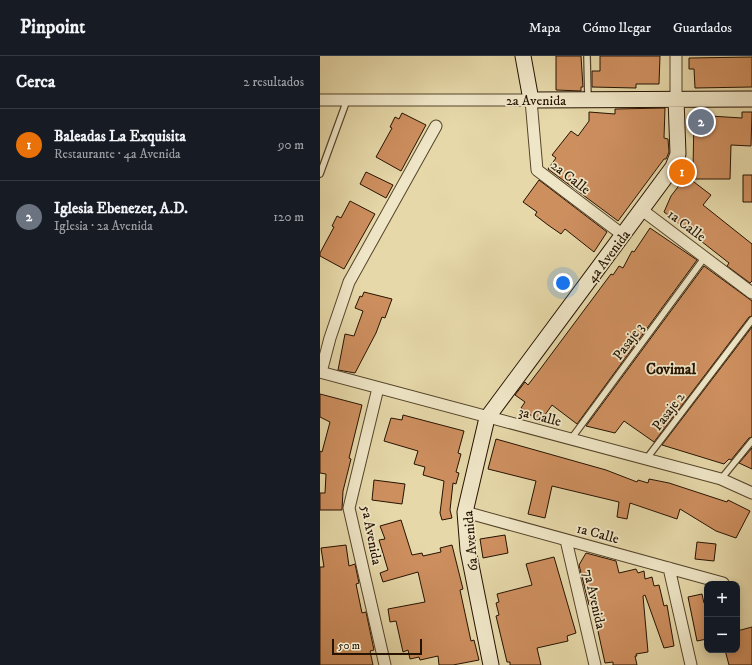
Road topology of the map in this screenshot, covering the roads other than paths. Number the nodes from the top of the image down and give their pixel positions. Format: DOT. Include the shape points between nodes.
graph roads {
  1 [pos="524,56"];
  2 [pos="587,56"];
  3 [pos="676,56"];
  4 [pos="588,99"];
  5 [pos="676,99"];
  6 [pos="752,99"];
  7 [pos="320,100"];
  8 [pos="347,100"];
  9 [pos="531,100"];
  10 [pos="436,126"];
  11 [pos="320,174"];
  12 [pos="642,210"];
  13 [pos="623,235"];
  14 [pos="705,257"];
  15 [pos="752,293"];
  16 [pos="752,320"];
  17 [pos="320,372"];
  18 [pos="378,388"];
  19 [pos="487,418"];
  20 [pos="571,439"];
  21 [pos="752,441"];
  22 [pos="647,458"];
  23 [pos="721,479"];
  24 [pos="752,493"];
  25 [pos="465,512"];
  26 [pos="566,540"];
  27 [pos="669,568"];
  28 [pos="716,581"];
  29 [pos="385,665"];
  30 [pos="491,665"];
  31 [pos="595,665"];
  32 [pos="691,665"];
  1 -- 9 [label="street"];
  2 -- 4 [label="lane"];
  3 -- 5 [label="street"];
  4 -- 5 [label="street, 2a Avenida"];
  4 -- 9 [label="street, 2a Avenida"];
  5 -- 6 [label="street, 2a Avenida"];
  5 -- 12 [label="street, 4a Avenida" via="677,158"];
  7 -- 8 [label="street, 2a Avenida"];
  8 -- 9 [label="street, 2a Avenida"];
  8 -- 11 [label="lane"];
  9 -- 13 [label="street, 2a Calle" via="537,170"];
  10 -- 17 [label="street" via="349,282"];
  12 -- 13 [label="street, 4a Avenida"];
  12 -- 14 [label="street, 1a Calle"];
  13 -- 19 [label="street, 4a Avenida"];
  14 -- 15 [label="street, 1a Calle"];
  14 -- 20 [label="lane, Pasaje 3"];
  16 -- 22 [label="lane, Pasaje 2"];
  17 -- 18 [label="street, 3a Calle"];
  18 -- 19 [label="street, 3a Calle"];
  18 -- 29 [label="street, 5a Avenida" via="349,508"];
  19 -- 20 [label="street, 3a Calle"];
  19 -- 25 [label="street, 6a Avenida"];
  20 -- 22 [label="street, 3a Calle"];
  21 -- 23 [label="lane"];
  22 -- 23 [label="street, 3a Calle"];
  23 -- 24 [label="street, 3a Calle"];
  25 -- 26 [label="street, 1a Calle"];
  25 -- 30 [label="street, 6a Avenida" via="468,550"];
  26 -- 27 [label="street, 1a Calle"];
  26 -- 31 [label="street, 7a Avenida"];
  27 -- 28 [label="street, 1a Calle"];
  27 -- 32 [label="street"];
}
